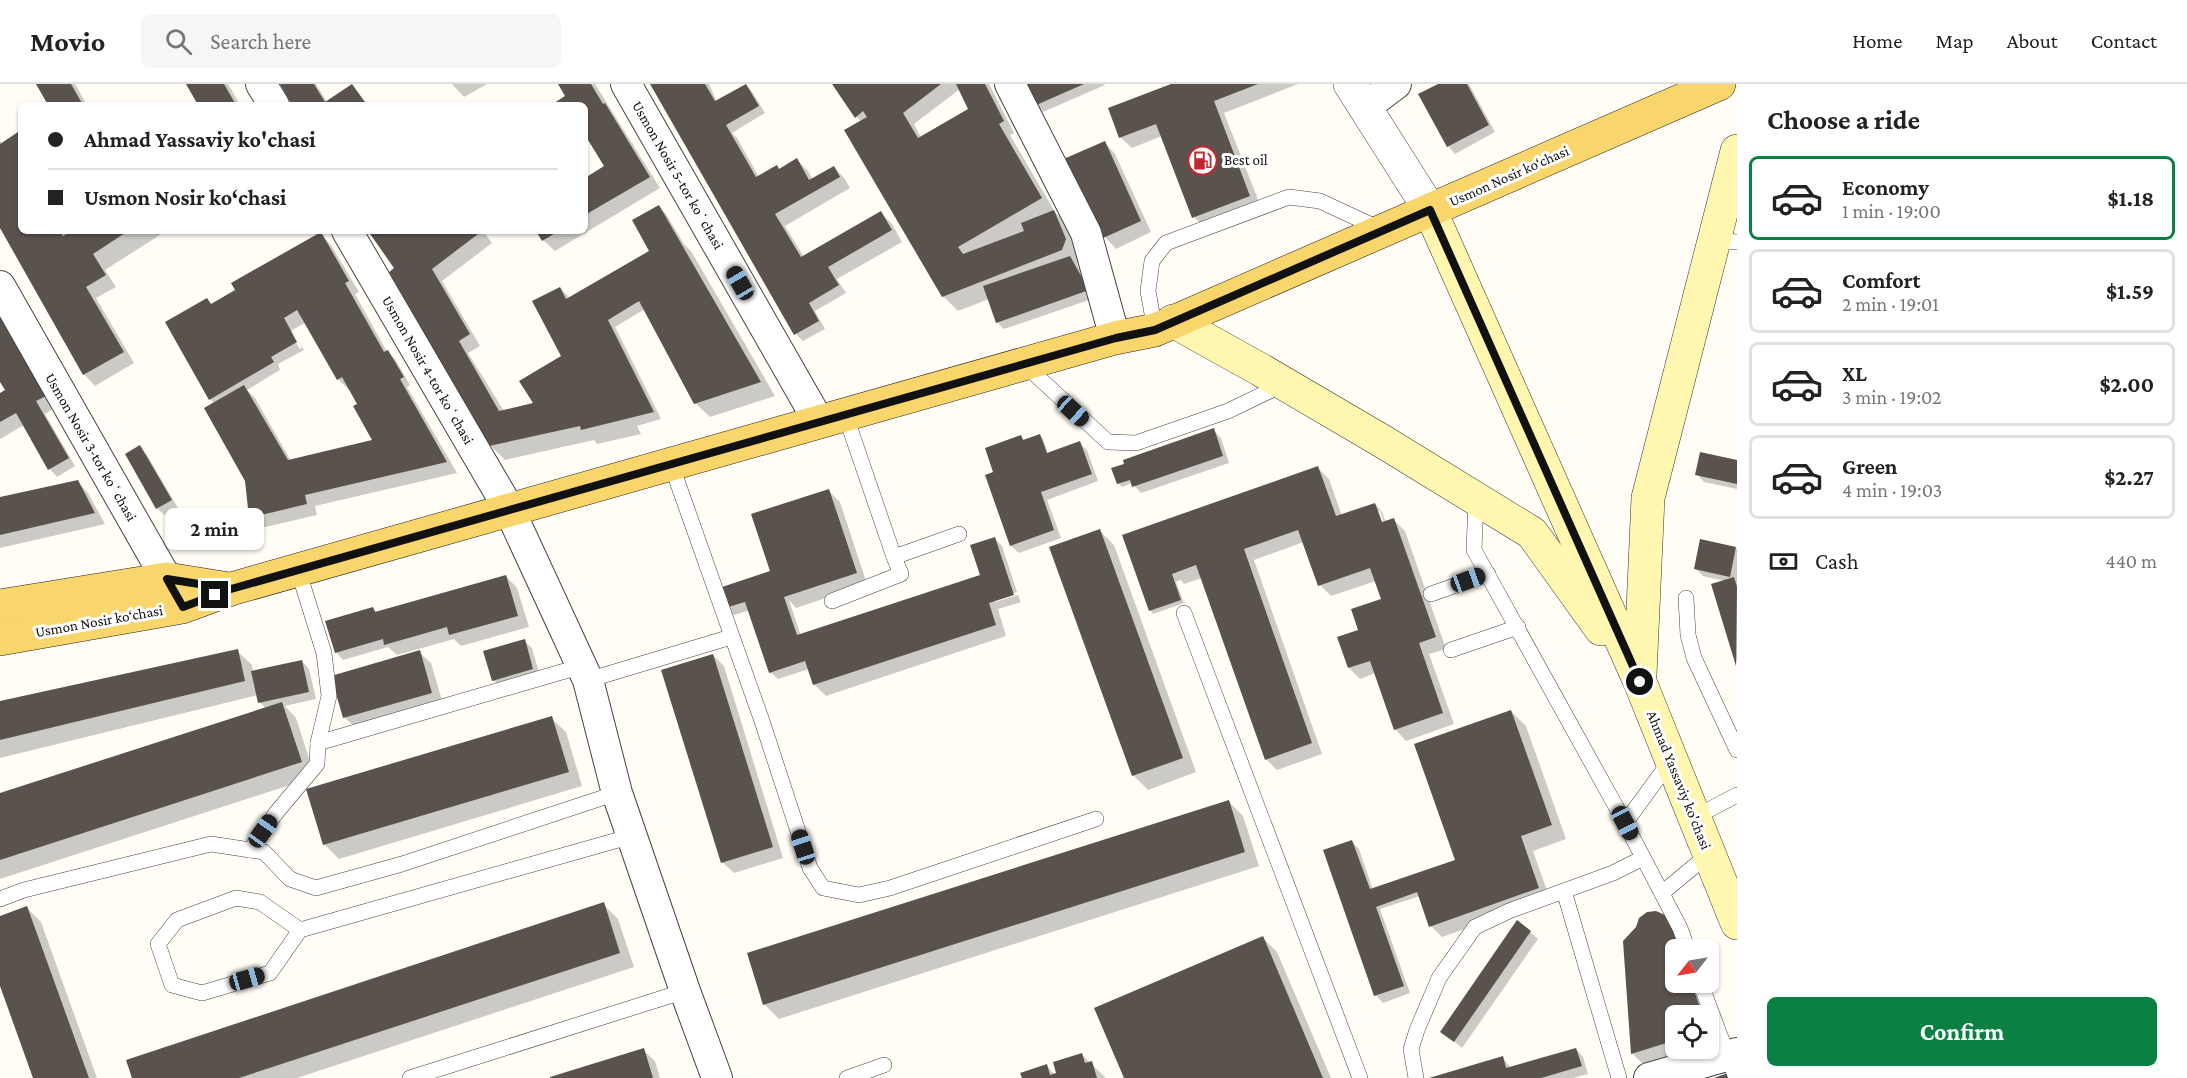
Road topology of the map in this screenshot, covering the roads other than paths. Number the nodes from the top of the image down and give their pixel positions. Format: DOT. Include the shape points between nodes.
graph roads {
  1 [pos="261,84"];
  2 [pos="626,84"];
  3 [pos="1010,84"];
  4 [pos="1396,84"];
  5 [pos="1719,84"];
  6 [pos="1357,96"];
  7 [pos="272,102"];
  8 [pos="1737,151"];
  9 [pos="1430,210"];
  10 [pos="1382,230"];
  11 [pos="349,234"];
  12 [pos="1726,241"];
  13 [pos="0,286"];
  14 [pos="1164,326"];
  15 [pos="1116,338"];
  16 [pos="1024,363"];
  17 [pos="1285,384"];
  18 [pos="832,418"];
  19 [pos="671,464"];
  20 [pos="1476,500"];
  21 [pos="509,509"];
  22 [pos="959,534"];
  23 [pos="894,557"];
  24 [pos="298,570"];
  25 [pos="1488,574"];
  26 [pos="175,593"];
  27 [pos="1431,594"];
  28 [pos="1686,598"];
  29 [pos="832,601"];
  30 [pos="0,606"];
  31 [pos="1184,613"];
  32 [pos="1518,627"];
  33 [pos="731,637"];
  34 [pos="0,639"];
  35 [pos="1451,650"];
  36 [pos="585,673"];
  37 [pos="1640,682"];
  38 [pos="318,743"];
  39 [pos="1737,750"];
  40 [pos="1671,760"];
  41 [pos="617,793"];
  42 [pos="1737,795"];
  43 [pos="1695,817"];
  44 [pos="1096,819"];
  45 [pos="1625,823"];
  46 [pos="632,836"];
  47 [pos="250,850"];
  48 [pos="1709,854"];
  49 [pos="1643,858"];
  50 [pos="1564,891"];
  51 [pos="1662,893"];
  52 [pos="0,899"];
  53 [pos="1737,923"];
  54 [pos="300,930"];
  55 [pos="1684,939"];
  56 [pos="685,991"];
  57 [pos="1705,993"];
  58 [pos="1733,1062"];
  59 [pos="884,1065"];
  60 [pos="410,1078"];
  61 [pos="717,1078"];
  62 [pos="847,1078"];
  63 [pos="1360,1078"];
  64 [pos="1416,1078"];
  65 [pos="1619,1078"];
  66 [pos="1649,1078"];
  1 -- 7 [label="street"];
  2 -- 18 [label="street, Usmon Nosir 5-tor koʻchasi"];
  3 -- 15 [label="street" via="1086,233"];
  4 -- 6 [label="street"];
  5 -- 9 [label="main road, Usmon Nosir ko‘chasi"];
  6 -- 9 [label="street"];
  8 -- 12 [label="main road"];
  9 -- 10 [label="main road, Usmon Nosir ko‘chasi"];
  9 -- 37 [label="main road, Ahmad Yassaviy ko'chasi"];
  10 -- 14 [label="main road, Usmon Nosir ko‘chasi"];
  10 -- 14 [label="lane" via="1320,201 1289,197 1166,243 1152,261 1148,291"];
  11 -- 21 [label="street, Usmon Nosir 4-tor koʻchasi"];
  12 -- 37 [label="main road" via="1648,498"];
  13 -- 26 [label="street, Usmon Nosir 3-tor koʻchasi"];
  14 -- 15 [label="main road, Usmon Nosir ko‘chasi"];
  14 -- 17 [label="main road"];
  15 -- 16 [label="main road, Usmon Nosir ko‘chasi"];
  16 -- 17 [label="lane" via="1108,442 1136,443 1228,411"];
  16 -- 18 [label="main road, Usmon Nosir ko‘chasi"];
  17 -- 20 [label="main road"];
  18 -- 19 [label="main road, Usmon Nosir ko‘chasi"];
  18 -- 23 [label="lane"];
  19 -- 21 [label="main road, Usmon Nosir ko‘chasi"];
  19 -- 33 [label="lane"];
  20 -- 25 [label="lane" via="1474,550"];
  20 -- 37 [label="main road" via="1532,533"];
  21 -- 24 [label="main road, Usmon Nosir ko‘chasi"];
  21 -- 36 [label="street, Usmon Nosir 4-tor koʻchasi"];
  22 -- 23 [label="lane"];
  23 -- 29 [label="lane" via="901,574"];
  24 -- 26 [label="main road, Usmon Nosir ko‘chasi" via="231,589"];
  24 -- 38 [label="lane" via="324,653 329,696"];
  25 -- 27 [label="lane"];
  25 -- 32 [label="lane"];
  26 -- 30 [label="main road, Usmon Nosir ko‘chasi"];
  26 -- 34 [label="main road, Usmon Nosir ko‘chasi"];
  28 -- 39 [label="lane" via="1694,658"];
  31 -- 63 [label="lane"];
  32 -- 35 [label="lane"];
  32 -- 45 [label="lane"];
  33 -- 36 [label="lane"];
  33 -- 44 [label="lane" via="810,867 823,888 859,895 890,888"];
  36 -- 38 [label="lane"];
  36 -- 41 [label="street, Usmon Nosir 4-tor koʻchasi"];
  37 -- 40 [label="main road, Ahmad Yassaviy ko'chasi"];
  38 -- 47 [label="lane" via="317,764"];
  40 -- 43 [label="main road, Ahmad Yassaviy ko'chasi"];
  40 -- 45 [label="lane"];
  41 -- 46 [label="street, Usmon Nosir 4-tor koʻchasi"];
  41 -- 47 [label="lane" via="316,888 290,879 264,852"];
  42 -- 43 [label="lane"];
  43 -- 48 [label="main road, Ahmad Yassaviy ko'chasi"];
  45 -- 49 [label="lane"];
  46 -- 54 [label="lane"];
  46 -- 56 [label="street, Usmon Nosir 4-tor koʻchasi"];
  47 -- 52 [label="lane" via="212,844"];
  48 -- 51 [label="lane"];
  48 -- 53 [label="main road, Ahmad Yassaviy ko'chasi"];
  49 -- 50 [label="lane"];
  49 -- 51 [label="lane"];
  50 -- 64 [label="lane" via="1475,927 1439,978 1417,1030 1411,1049"];
  50 -- 65 [label="lane"];
  51 -- 55 [label="lane"];
  54 -- 54 [label="lane" via="260,902 236,898 177,920 158,944 172,985 202,993 270,973"];
  56 -- 60 [label="lane"];
  56 -- 61 [label="street, Usmon Nosir 4-tor koʻchasi"];
  57 -- 58 [label="lane"];
  58 -- 66 [label="street"];
  59 -- 62 [label="lane"];
}
